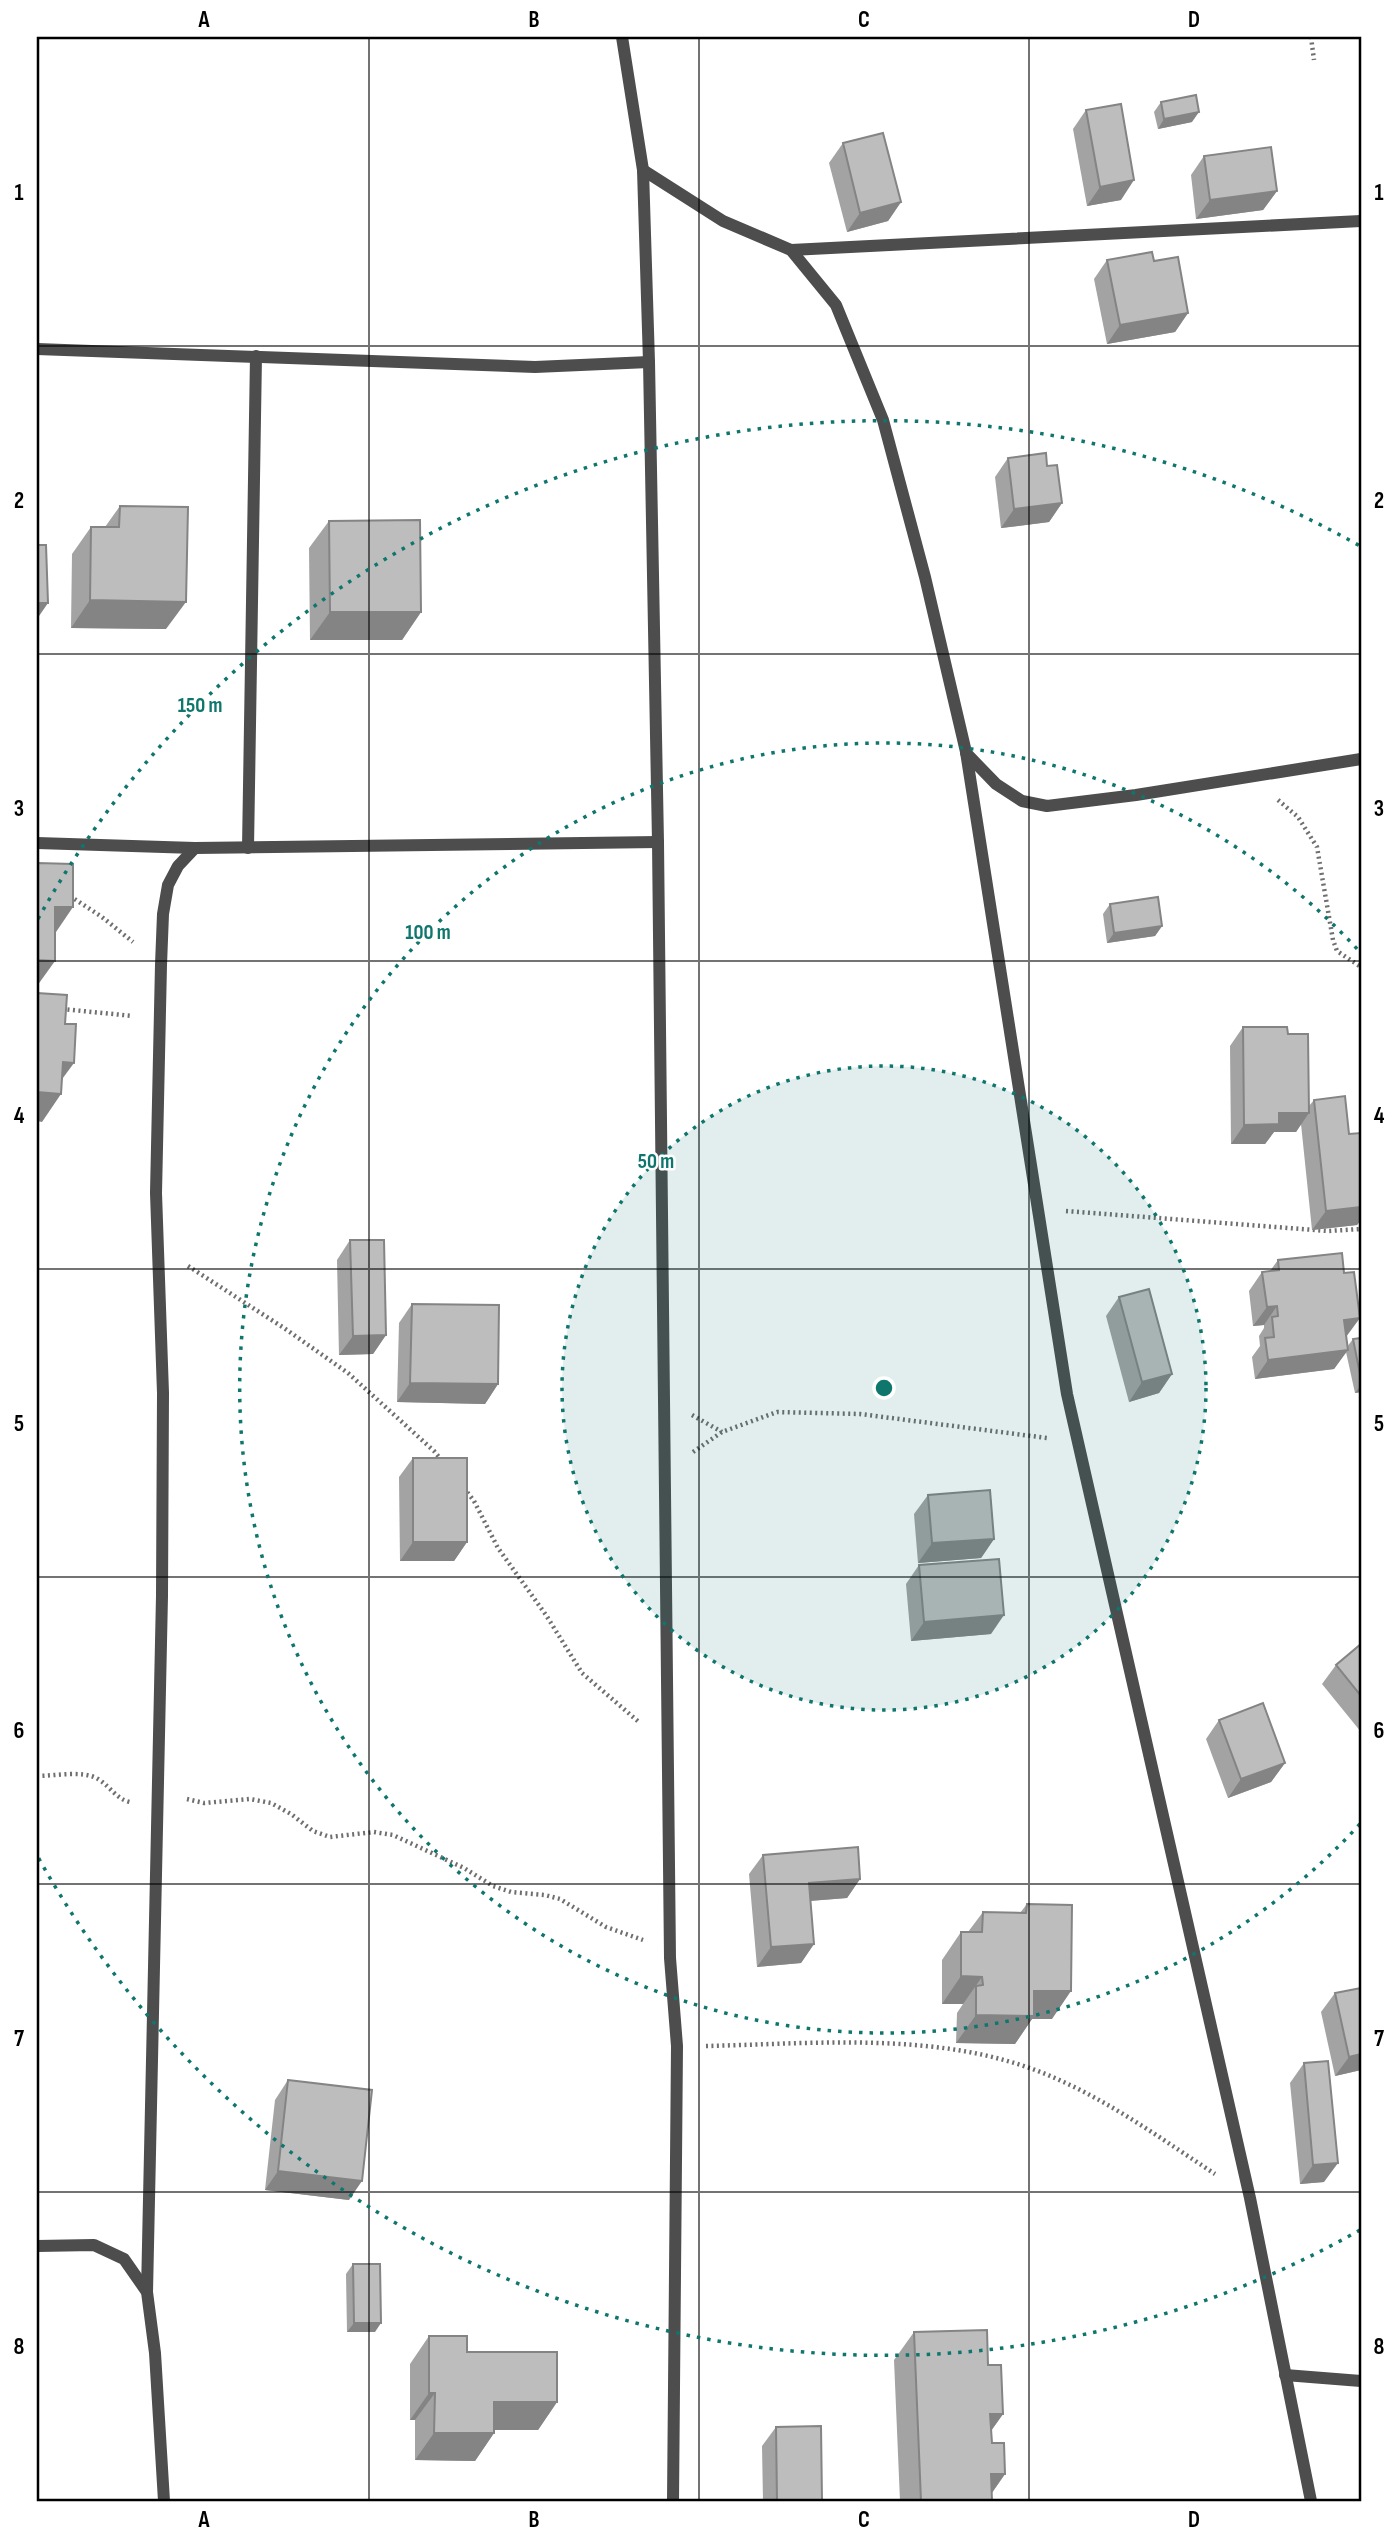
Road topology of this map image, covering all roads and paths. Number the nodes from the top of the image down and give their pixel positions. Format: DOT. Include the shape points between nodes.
graph roads {
  1 [pos="622,37"];
  2 [pos="1311,37"];
  3 [pos="1314,60"];
  4 [pos="643,170"];
  5 [pos="1361,221"];
  6 [pos="791,250"];
  7 [pos="37,349"];
  8 [pos="256,356"];
  9 [pos="649,362"];
  10 [pos="966,752"];
  11 [pos="1361,759"];
  12 [pos="1251,777"];
  13 [pos="658,842"];
  14 [pos="37,843"];
  15 [pos="195,848"];
  16 [pos="248,848"];
  17 [pos="61,889"];
  18 [pos="161,965"];
  19 [pos="1361,967"];
  20 [pos="50,1008"];
  21 [pos="160,1018"];
  22 [pos="1039,1209"];
  23 [pos="1361,1228"];
  24 [pos="179,1260"];
  25 [pos="1079,1442"];
  26 [pos="450,1471"];
  27 [pos="664,1478"];
  28 [pos="458,1481"];
  29 [pos="669,1749"];
  30 [pos="37,1776"];
  31 [pos="157,1798"];
  32 [pos="670,1958"];
  33 [pos="677,2046"];
  34 [pos="1251,2198"];
  35 [pos="37,2246"];
  36 [pos="147,2292"];
  37 [pos="1285,2375"];
  38 [pos="1361,2381"];
  39 [pos="164,2501"];
  40 [pos="673,2501"];
  41 [pos="1311,2501"];
  1 -- 4 [label="street"];
  2 -- 3 [label="path"];
  4 -- 6 [label="street" via="723,221"];
  4 -- 9 [label="street"];
  5 -- 6 [label="street"];
  6 -- 10 [label="street" via="836,305 883,420"];
  7 -- 8 [label="street"];
  8 -- 9 [label="street" via="536,368"];
  8 -- 16 [label="street"];
  9 -- 13 [label="street"];
  10 -- 12 [label="street" via="996,784 1022,801 1047,806"];
  10 -- 22 [label="street"];
  11 -- 12 [label="street"];
  12 -- 19 [label="path" via="1298,817 1317,846 1333,940 1337,951"];
  13 -- 16 [label="street"];
  13 -- 27 [label="street"];
  14 -- 15 [label="street"];
  15 -- 16 [label="street"];
  15 -- 18 [label="street" via="168,885"];
  17 -- 18 [label="path"];
  18 -- 21 [label="street"];
  20 -- 21 [label="path"];
  21 -- 31 [label="street" via="156,1193 163,1393"];
  22 -- 23 [label="path" via="1328,1231"];
  22 -- 25 [label="street" via="1067,1394"];
  24 -- 26 [label="path" via="348,1373 435,1451"];
  25 -- 27 [label="path" via="860,1414 777,1412 722,1432"];
  25 -- 34 [label="street"];
  27 -- 29 [label="street"];
  28 -- 29 [label="path" via="582,1672"];
  29 -- 32 [label="street"];
  30 -- 31 [label="path" via="89,1775 125,1801"];
  31 -- 32 [label="path" via="175,1796 204,1803 250,1798 271,1803 330,1837 374,1832 393,1835 493,1886 560,1899"];
  31 -- 36 [label="street"];
  32 -- 33 [label="street"];
  33 -- 34 [label="path" via="928,2045 1004,2060 1104,2102"];
  33 -- 40 [label="street"];
  34 -- 37 [label="street"];
  35 -- 36 [label="street" via="94,2245 124,2259"];
  36 -- 39 [label="street"];
  37 -- 38 [label="street"];
  37 -- 41 [label="street"];
}
